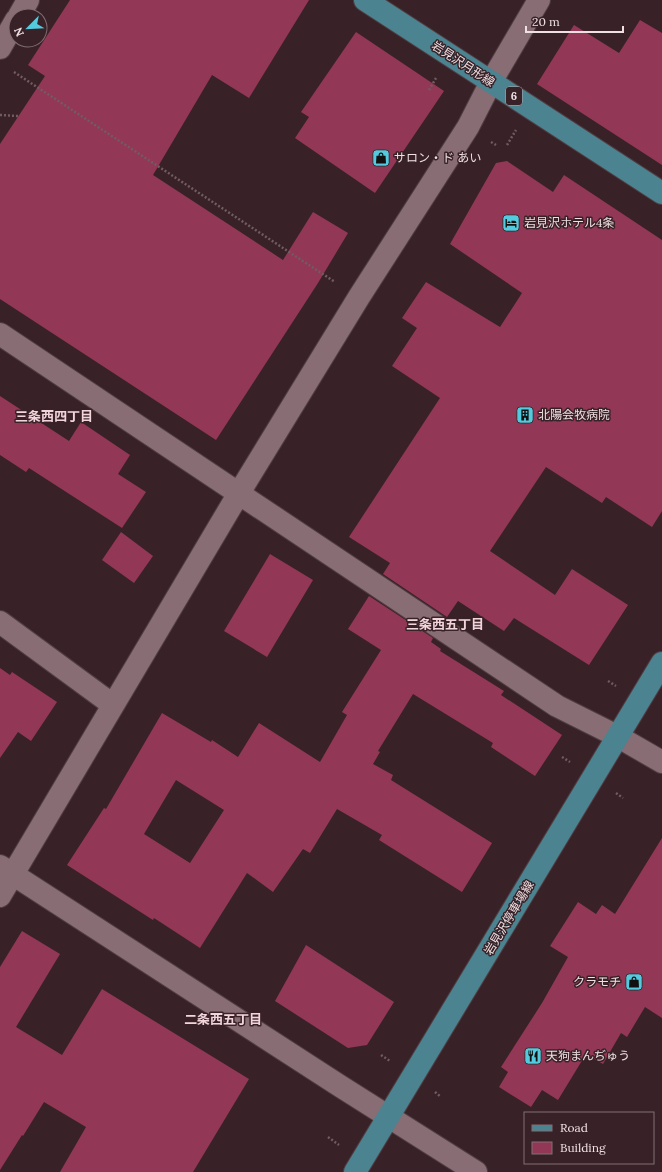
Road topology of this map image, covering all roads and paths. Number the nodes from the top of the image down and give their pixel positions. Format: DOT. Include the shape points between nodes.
graph roads {
  1 [pos="365,0"];
  2 [pos="539,0"];
  3 [pos="8,34"];
  4 [pos="0,48"];
  5 [pos="13,72"];
  6 [pos="491,82"];
  7 [pos="0,114"];
  8 [pos="18,116"];
  9 [pos="662,193"];
  10 [pos="359,297"];
  11 [pos="0,334"];
  12 [pos="239,493"];
  13 [pos="0,622"];
  14 [pos="662,663"];
  15 [pos="113,705"];
  16 [pos="617,736"];
  17 [pos="662,762"];
  18 [pos="7,870"];
  19 [pos="0,896"];
  20 [pos="388,1118"];
  21 [pos="355,1172"];
  22 [pos="476,1172"];
  1 -- 6 [label="main road, 岩見沢月形線 / 6"];
  2 -- 6 [label="street"];
  3 -- 4 [label="street"];
  5 -- 10 [label="path"];
  6 -- 9 [label="main road, 岩見沢月形線 / 6"];
  6 -- 10 [label="street" via="468,127"];
  7 -- 8 [label="path"];
  10 -- 12 [label="street"];
  11 -- 12 [label="street"];
  12 -- 15 [label="street"];
  12 -- 16 [label="street" via="557,706"];
  13 -- 15 [label="street"];
  14 -- 16 [label="main road, 岩見沢停車場線"];
  15 -- 18 [label="street"];
  16 -- 17 [label="street"];
  16 -- 20 [label="main road, 岩見沢停車場線"];
  18 -- 19 [label="street"];
  18 -- 20 [label="street"];
  20 -- 21 [label="main road, 岩見沢停車場線"];
  20 -- 22 [label="street"];
}
